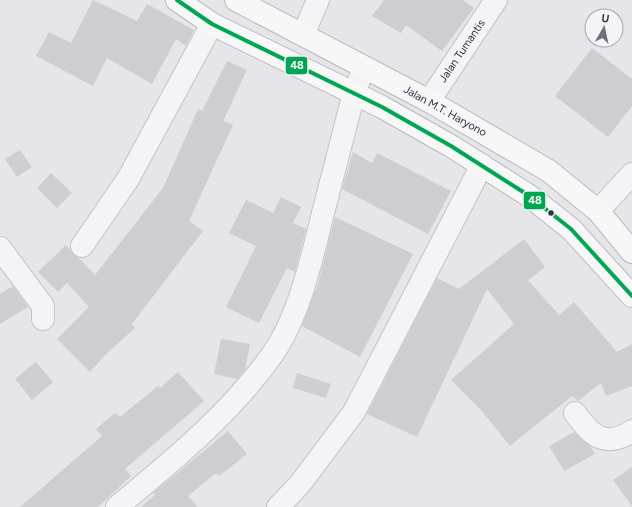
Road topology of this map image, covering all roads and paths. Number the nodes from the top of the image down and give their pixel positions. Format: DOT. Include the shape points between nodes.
graph roads {
  1 [pos="177,0"];
  2 [pos="236,0"];
  3 [pos="318,0"];
  4 [pos="496,0"];
  5 [pos="212,24"];
  6 [pos="303,35"];
  7 [pos="364,68"];
  8 [pos="354,93"];
  9 [pos="429,101"];
  10 [pos="482,165"];
  11 [pos="632,174"];
  12 [pos="598,212"];
  13 [pos="82,246"];
  14 [pos="0,248"];
  15 [pos="632,252"];
  16 [pos="632,296"];
  17 [pos="43,319"];
  18 [pos="575,413"];
  19 [pos="632,431"];
  20 [pos="117,507"];
  21 [pos="278,507"];
  1 -- 5 [label="highway"];
  2 -- 6 [label="highway, Jalan M.T. Haryono"];
  3 -- 6 [label="street"];
  4 -- 9 [label="street, Jalan Tumantis"];
  5 -- 8 [label="highway"];
  5 -- 13 [label="street" via="128,179"];
  6 -- 7 [label="highway, Jalan M.T. Haryono"];
  7 -- 8 [label="street"];
  7 -- 9 [label="highway, Jalan M.T. Haryono"];
  8 -- 10 [label="highway"];
  8 -- 20 [label="street" via="310,269 286,330 272,354 230,405 178,456"];
  9 -- 12 [label="highway, Jalan M.T. Haryono" via="549,171"];
  10 -- 16 [label="highway" via="528,195 571,229"];
  10 -- 21 [label="street" via="354,412 300,484"];
  11 -- 12 [label="street"];
  12 -- 15 [label="highway, Jalan M.T. Haryono"];
  14 -- 17 [label="street" via="43,306"];
  18 -- 19 [label="street" via="589,431 600,438 610,439"];
}
